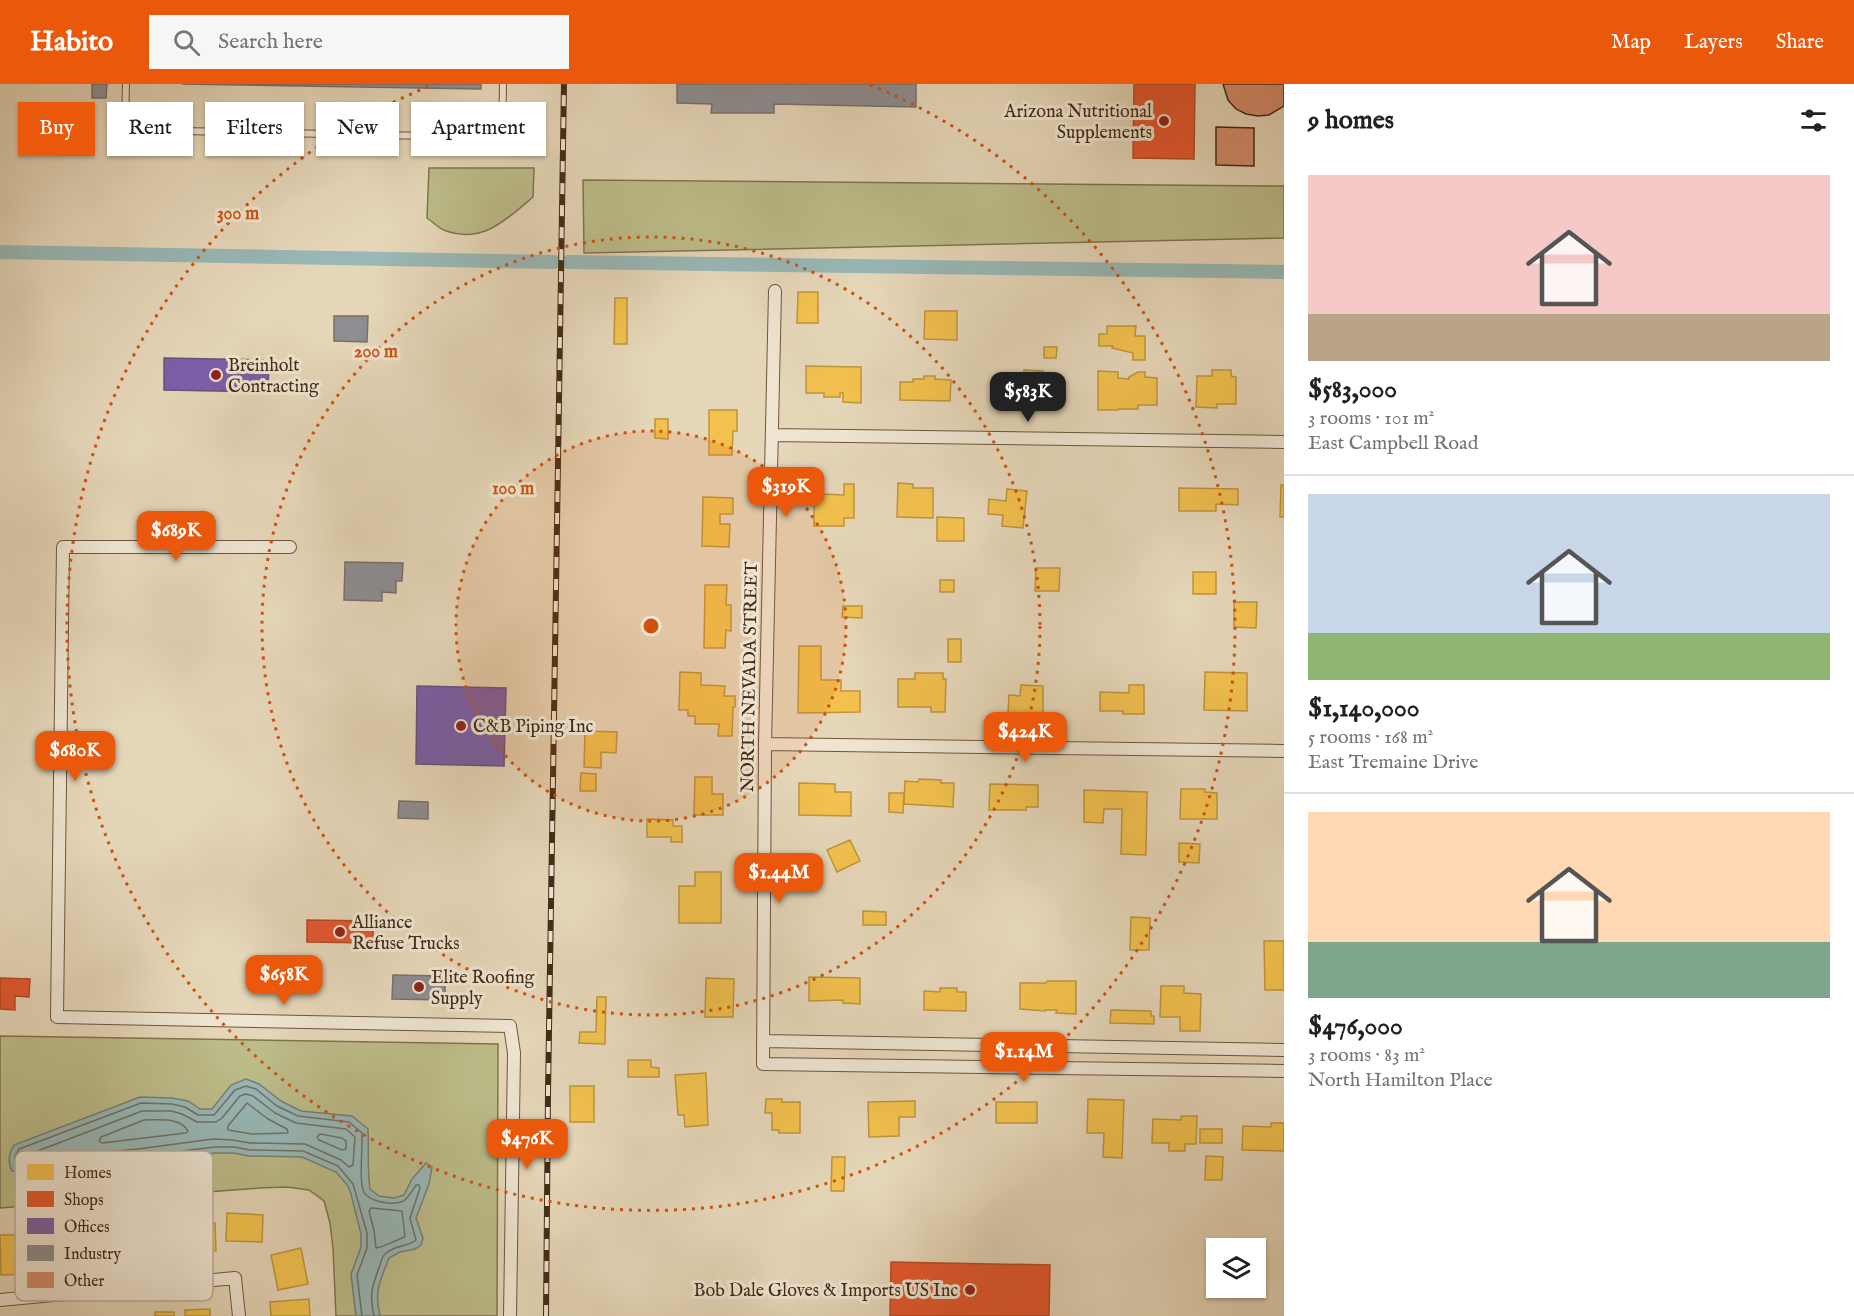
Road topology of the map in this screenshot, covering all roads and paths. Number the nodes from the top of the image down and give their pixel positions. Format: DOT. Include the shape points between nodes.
graph roads {
  1 [pos="126,84"];
  2 [pos="503,84"];
  3 [pos="775,291"];
  4 [pos="772,435"];
  5 [pos="1284,442"];
  6 [pos="290,547"];
  7 [pos="765,744"];
  8 [pos="1284,751"];
  9 [pos="764,1041"];
  10 [pos="1087,1047"];
  11 [pos="1284,1050"];
  12 [pos="1086,1069"];
  13 [pos="1284,1071"];
  14 [pos="213,1280"];
  15 [pos="15,1299"];
  16 [pos="0,1300"];
  17 [pos="239,1316"];
  18 [pos="510,1316"];
  1 -- 2 [label="lane" via="125,121 132,130 481,137 496,130 502,119"];
  3 -- 4 [label="street, NORTH NEVADA STREET"];
  4 -- 5 [label="street"];
  4 -- 7 [label="street, NORTH NEVADA STREET"];
  6 -- 18 [label="street" via="63,547 57,1017 510,1026 514,1053"];
  7 -- 8 [label="street"];
  7 -- 9 [label="street, NORTH NEVADA STREET"];
  9 -- 10 [label="street"];
  9 -- 12 [label="street, NORTH NEVADA STREET" via="764,1064"];
  10 -- 11 [label="street"];
  10 -- 12 [label="street"];
  12 -- 13 [label="street"];
  14 -- 17 [label="street" via="235,1278"];
  15 -- 16 [label="street"];
}
